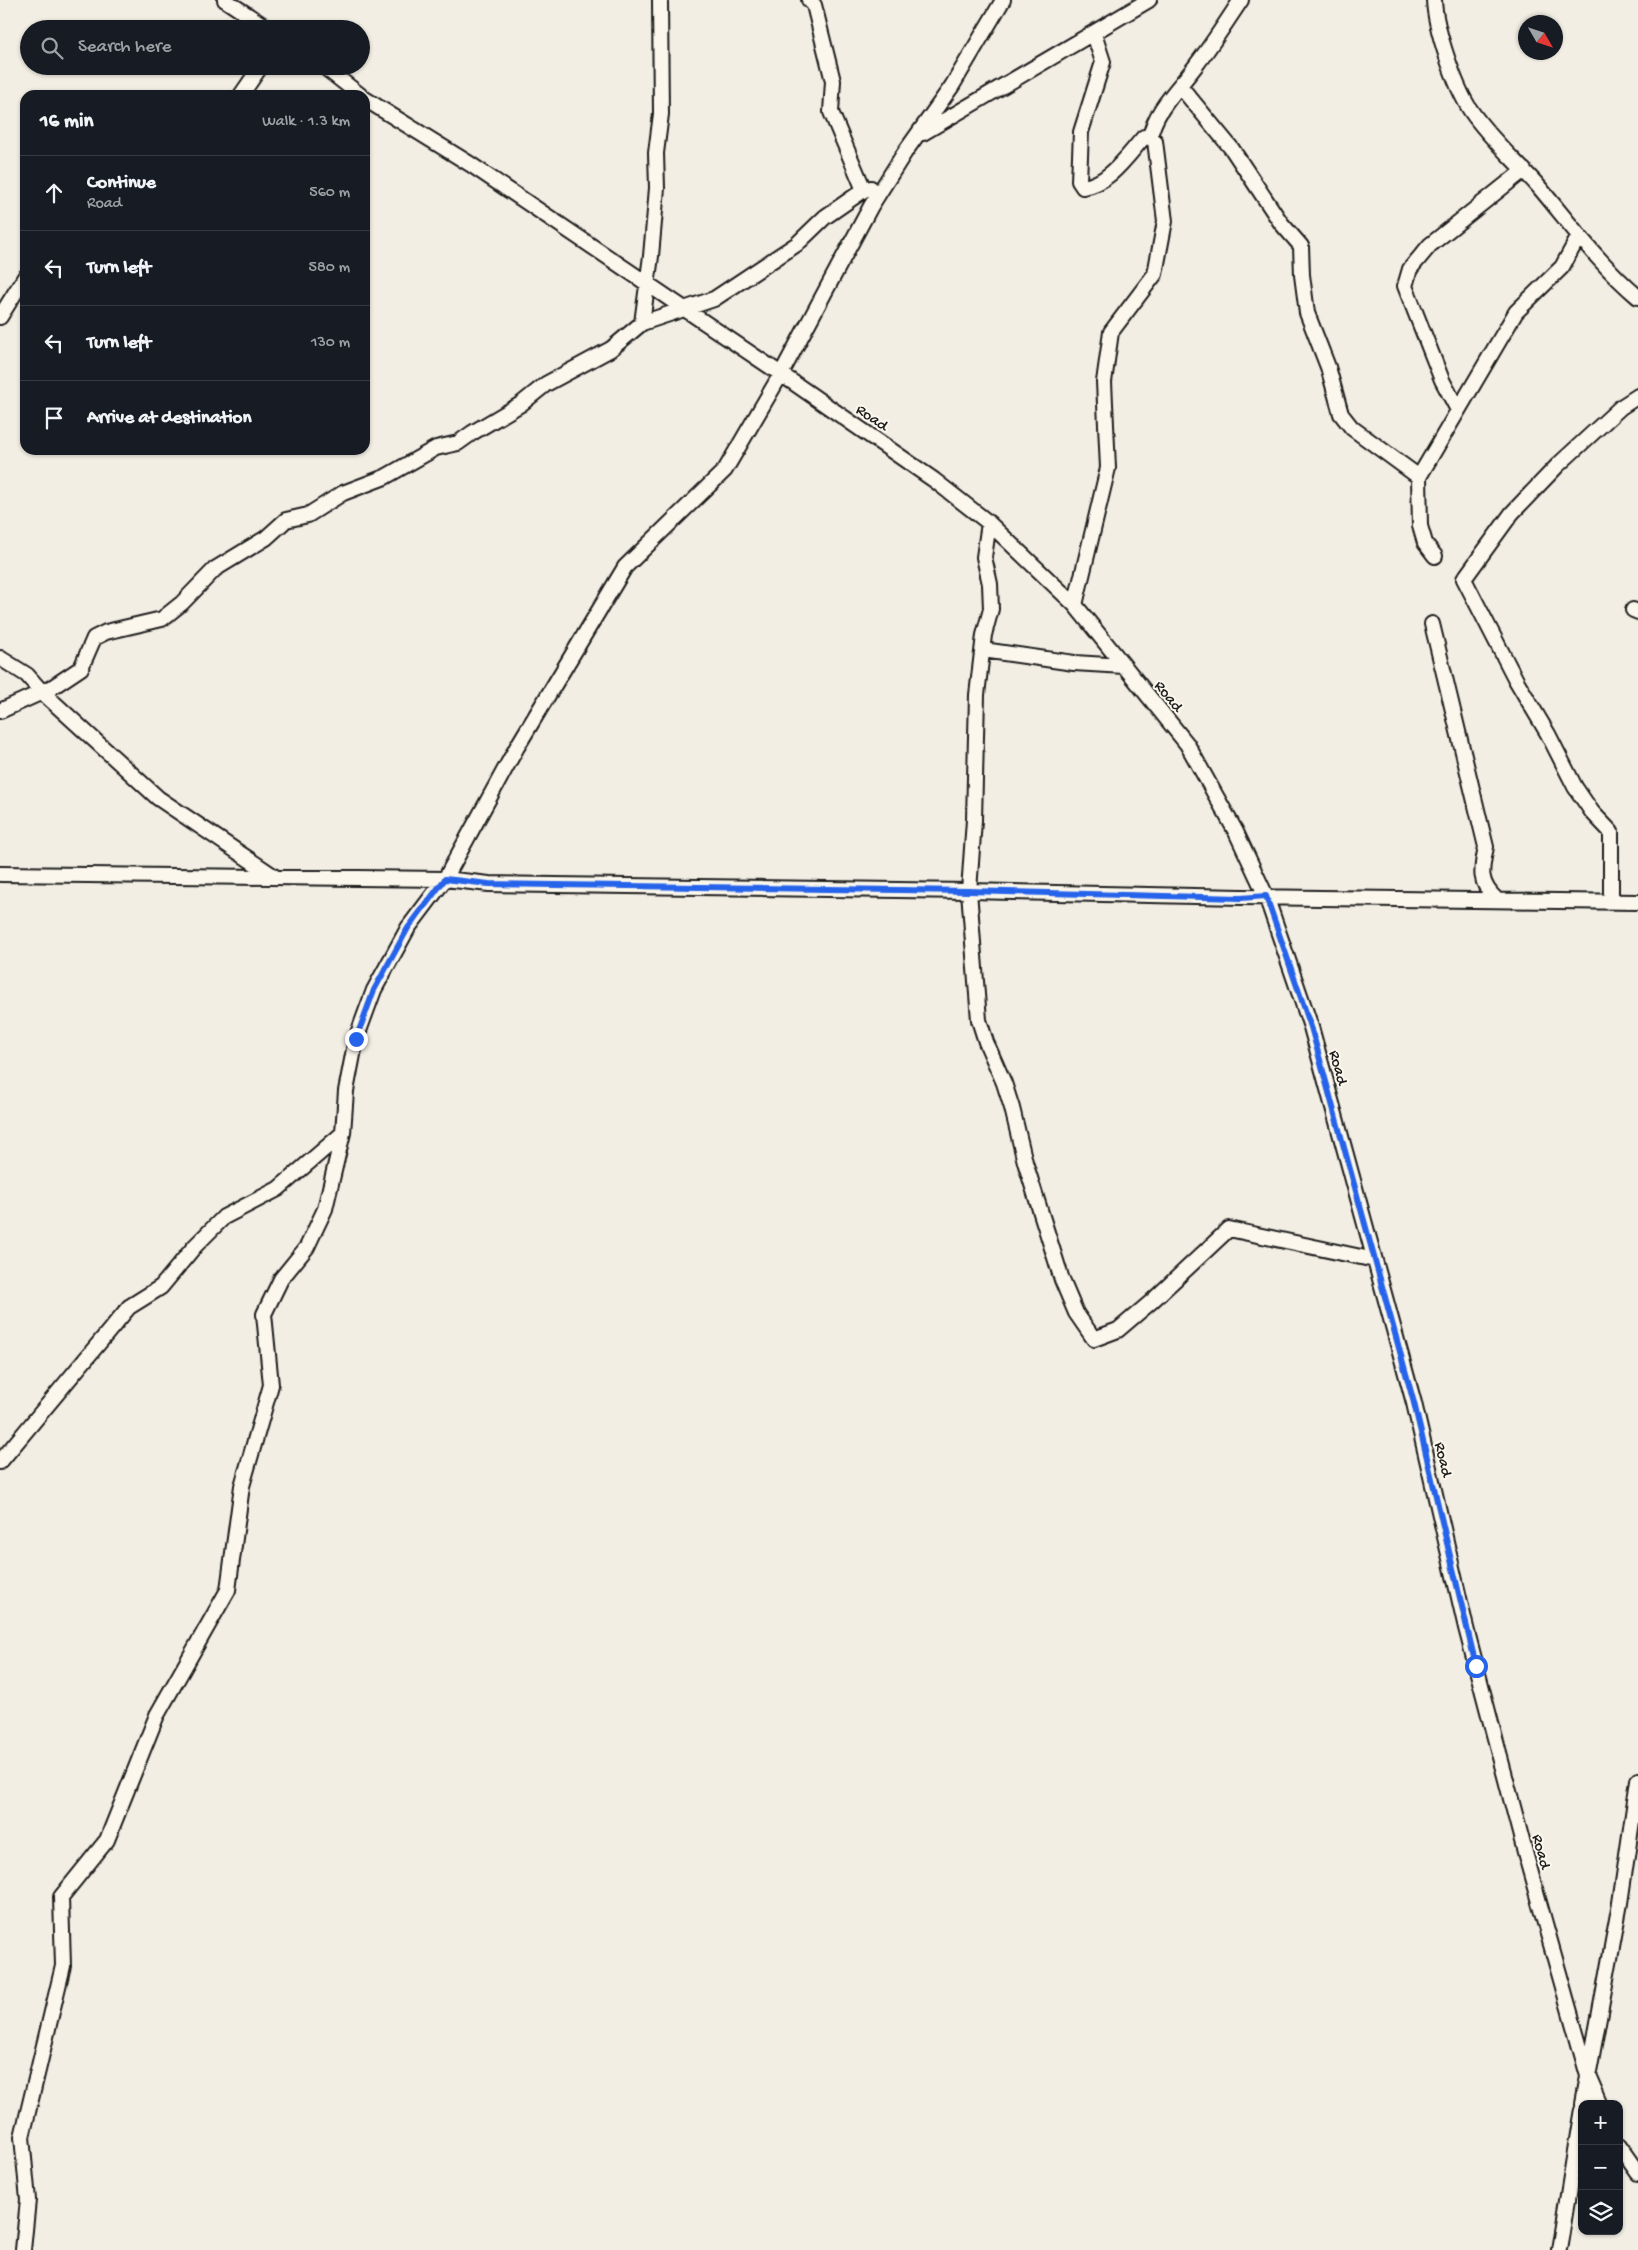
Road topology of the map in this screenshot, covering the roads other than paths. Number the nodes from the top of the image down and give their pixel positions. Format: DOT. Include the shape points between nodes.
graph roads {
  1 [pos="225,0"];
  2 [pos="660,0"];
  3 [pos="809,0"];
  4 [pos="1003,0"];
  5 [pos="1149,0"];
  6 [pos="1242,0"];
  7 [pos="1434,0"];
  8 [pos="255,20"];
  9 [pos="1094,34"];
  10 [pos="255,75"];
  11 [pos="334,75"];
  12 [pos="1180,86"];
  13 [pos="244,90"];
  14 [pos="354,90"];
  15 [pos="370,102"];
  16 [pos="918,136"];
  17 [pos="1150,138"];
  18 [pos="1524,170"];
  19 [pos="884,185"];
  20 [pos="864,190"];
  21 [pos="1579,236"];
  22 [pos="20,285"];
  23 [pos="648,285"];
  24 [pos="1638,297"];
  25 [pos="683,308"];
  26 [pos="0,317"];
  27 [pos="642,323"];
  28 [pos="781,374"];
  29 [pos="1638,396"];
  30 [pos="1458,410"];
  31 [pos="1419,477"];
  32 [pos="989,523"];
  33 [pos="1435,556"];
  34 [pos="1075,605"];
  35 [pos="1432,624"];
  36 [pos="983,650"];
  37 [pos="0,658"];
  38 [pos="1124,666"];
  39 [pos="42,692"];
  40 [pos="0,711"];
  41 [pos="0,874"];
  42 [pos="275,877"];
  43 [pos="445,879"];
  44 [pos="969,891"];
  45 [pos="1266,896"];
  46 [pos="1497,900"];
  47 [pos="1610,901"];
  48 [pos="1638,902"];
  49 [pos="343,1133"];
  50 [pos="1375,1260"];
  51 [pos="0,1462"];
  52 [pos="1638,1780"];
  53 [pos="1588,2076"];
  54 [pos="1584,2100"];
  55 [pos="1598,2100"];
  56 [pos="1578,2134"];
  57 [pos="1623,2152"];
  58 [pos="1638,2173"];
  59 [pos="23,2250"];
  60 [pos="1559,2250"];
  1 -- 8 [label="street"];
  2 -- 23 [label="street" via="661,114"];
  3 -- 20 [label="street" via="814,5 833,81 831,112"];
  4 -- 16 [label="street"];
  5 -- 9 [label="street"];
  6 -- 12 [label="street"];
  7 -- 18 [label="street" via="1445,48 1464,99 1484,128"];
  9 -- 16 [label="street"];
  9 -- 17 [label="street" via="1103,62 1081,132 1079,181 1083,188 1093,186 1113,172 1144,137"];
  10 -- 13 [label="street"];
  11 -- 14 [label="street"];
  12 -- 17 [label="street" via="1152,125"];
  12 -- 31 [label="street" via="1232,149 1281,223 1301,246 1307,313 1328,367 1341,414 1352,428"];
  15 -- 23 [label="street, Road" via="470,164"];
  16 -- 19 [label="street"];
  17 -- 34 [label="street" via="1155,142 1165,221 1155,274 1111,332 1104,382 1108,468"];
  18 -- 21 [label="street"];
  18 -- 30 [label="street" via="1430,245 1410,269 1405,286 1442,380"];
  19 -- 20 [label="street"];
  19 -- 28 [label="street"];
  20 -- 25 [label="street" via="762,268 714,299"];
  21 -- 24 [label="street" via="1616,279"];
  21 -- 30 [label="street" via="1562,267 1516,312"];
  22 -- 26 [label="street"];
  23 -- 25 [label="street, Road"];
  23 -- 27 [label="street"];
  25 -- 27 [label="street"];
  25 -- 28 [label="street, Road"];
  27 -- 39 [label="street" via="611,349 546,384 521,404 458,443 436,448 385,478 343,493 308,515 286,520 266,538 215,569 182,604 162,619 106,632 94,638 81,668"];
  28 -- 32 [label="street, Road" via="934,480"];
  28 -- 43 [label="street" via="725,470 625,567 517,747"];
  29 -- 47 [label="street" via="1621,407 1565,458 1512,513 1464,579 1575,787 1611,832"];
  30 -- 31 [label="street"];
  31 -- 33 [label="street" via="1420,526 1425,543"];
  32 -- 34 [label="street, Road"];
  32 -- 36 [label="street" via="984,557 991,608"];
  34 -- 38 [label="street, Road"];
  35 -- 46 [label="street" via="1486,847 1481,870 1484,883 1486,890"];
  36 -- 38 [label="street" via="1074,663"];
  36 -- 44 [label="street" via="977,695 975,812"];
  37 -- 39 [label="street" via="27,675"];
  38 -- 45 [label="street, Road" via="1187,744 1236,832"];
  39 -- 40 [label="street"];
  39 -- 42 [label="street" via="158,798"];
  41 -- 42 [label="street"];
  42 -- 43 [label="street"];
  43 -- 44 [label="street" via="489,884"];
  43 -- 49 [label="street" via="408,928 374,990 356,1039 346,1091"];
  44 -- 45 [label="street"];
  44 -- 50 [label="street" via="979,1020 1012,1108 1025,1162 1062,1280 1076,1313 1094,1340 1118,1330 1229,1229"];
  45 -- 46 [label="street"];
  45 -- 50 [label="street, Road" via="1311,1027"];
  46 -- 47 [label="street"];
  47 -- 48 [label="street"];
  49 -- 51 [label="street" via="278,1188 224,1217 194,1246 161,1288 129,1307"];
  49 -- 59 [label="street" via="321,1217 307,1247 281,1279 264,1314 271,1385 242,1486 228,1590 157,1715 107,1840 61,1897 63,1966 22,2137 28,2200"];
  50 -- 53 [label="street, Road" via="1414,1403 1466,1628"];
  52 -- 53 [label="street" via="1620,1902"];
  53 -- 54 [label="street"];
  53 -- 55 [label="street, Road"];
  56 -- 60 [label="street"];
  57 -- 58 [label="street"];
}
